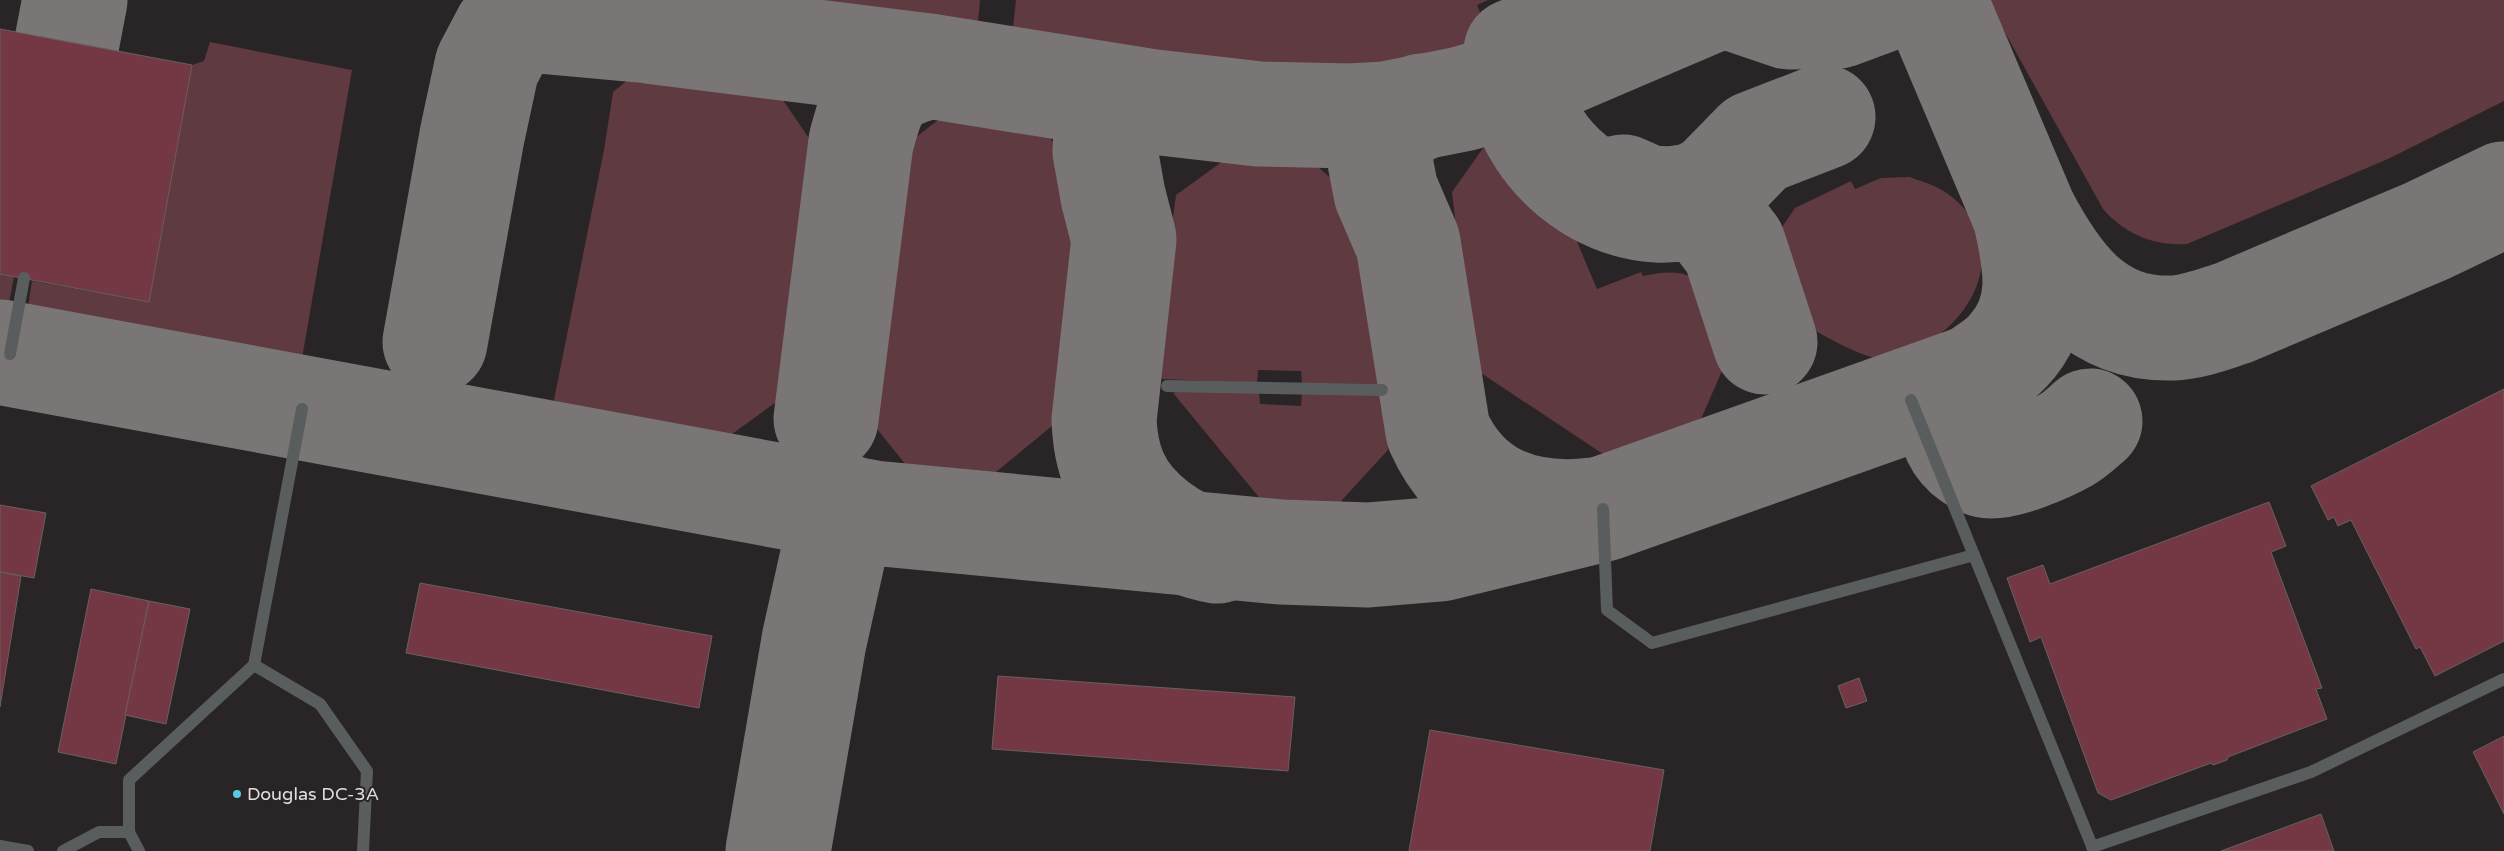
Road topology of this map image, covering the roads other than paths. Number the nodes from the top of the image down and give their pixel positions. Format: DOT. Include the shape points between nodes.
graph roads {
  1 [pos="24,278"];
  2 [pos="10,354"];
  3 [pos="1167,386"];
  4 [pos="1382,390"];
  5 [pos="1910,400"];
  6 [pos="302,409"];
  7 [pos="1603,509"];
  8 [pos="1974,555"];
  9 [pos="254,665"];
  10 [pos="2504,679"];
  11 [pos="129,832"];
  12 [pos="0,846"];
  13 [pos="2093,849"];
  14 [pos="28,851"];
  15 [pos="63,851"];
  16 [pos="139,851"];
  17 [pos="363,851"];
  1 -- 2 [label="lane"];
  3 -- 4 [label="lane"];
  5 -- 8 [label="lane"];
  6 -- 9 [label="lane"];
  7 -- 8 [label="lane" via="1607,610 1652,643"];
  8 -- 13 [label="lane"];
  9 -- 11 [label="lane" via="129,780"];
  9 -- 17 [label="lane" via="320,704 367,772"];
  10 -- 13 [label="lane" via="2311,772"];
  11 -- 15 [label="lane" via="99,832"];
  11 -- 16 [label="lane"];
  12 -- 14 [label="lane"];
}
